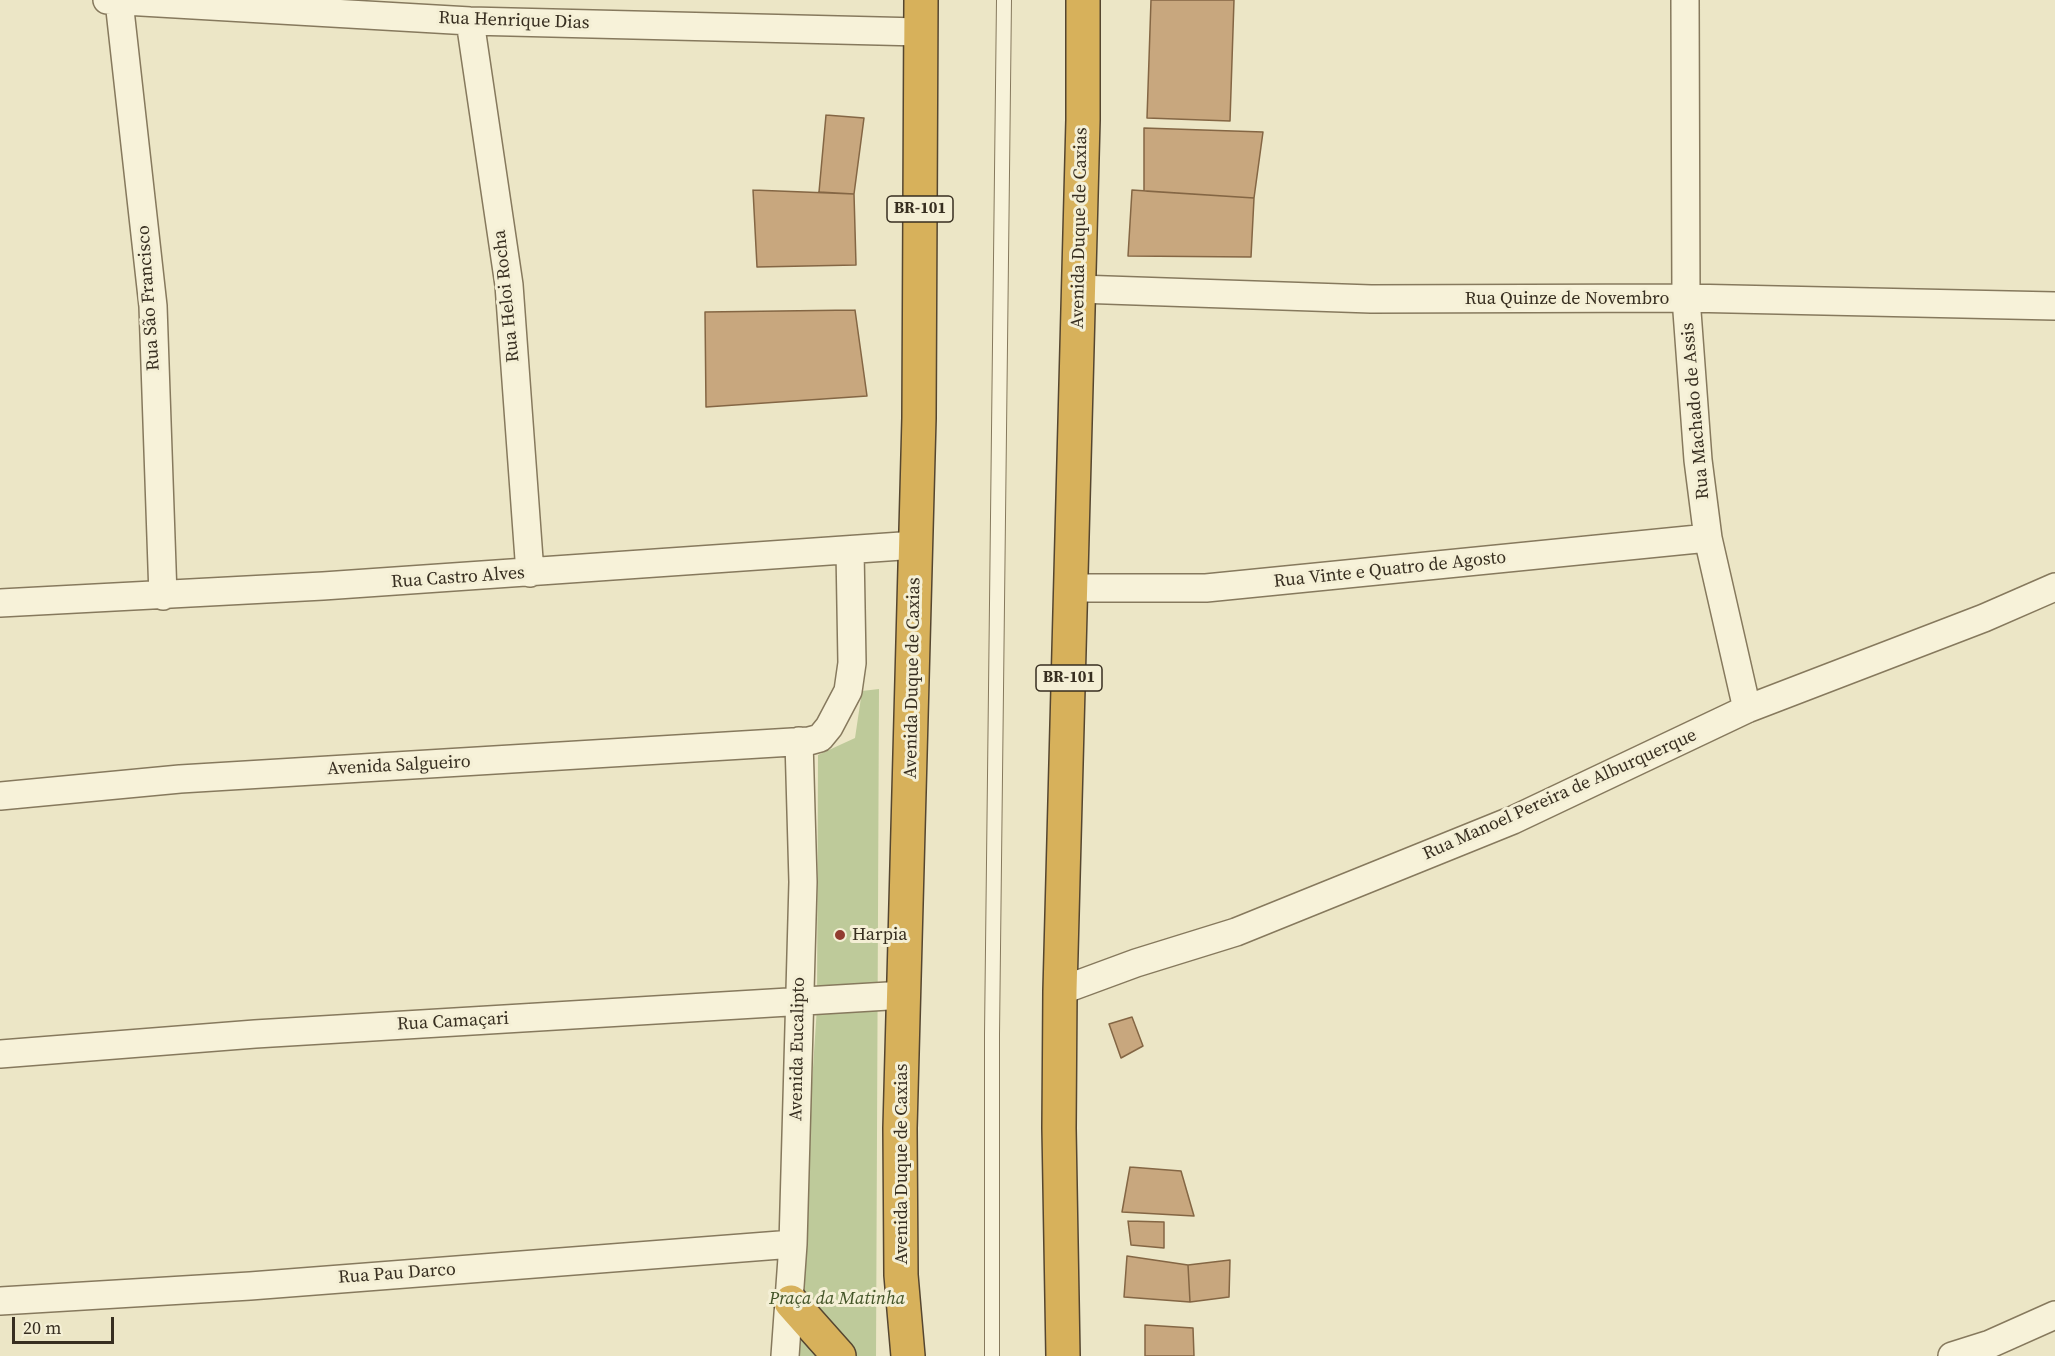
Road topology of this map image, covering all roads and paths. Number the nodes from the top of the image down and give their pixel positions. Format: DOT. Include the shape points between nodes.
graph roads {
  1 [pos="113,0"];
  2 [pos="1004,0"];
  3 [pos="1083,0"];
  4 [pos="1685,0"];
  5 [pos="921,16"];
  6 [pos="470,21"];
  7 [pos="1078,289"];
  8 [pos="1686,298"];
  9 [pos="2055,306"];
  10 [pos="1708,538"];
  11 [pos="916,545"];
  12 [pos="850,550"];
  13 [pos="530,573"];
  14 [pos="2055,587"];
  15 [pos="1072,588"];
  16 [pos="163,596"];
  17 [pos="0,603"];
  18 [pos="1747,710"];
  19 [pos="799,741"];
  20 [pos="0,796"];
  21 [pos="1060,991"];
  22 [pos="905,995"];
  23 [pos="798,1002"];
  24 [pos="0,1054"];
  25 [pos="793,1244"];
  26 [pos="0,1301"];
  27 [pos="791,1302"];
  28 [pos="2055,1315"];
  29 [pos="785,1356"];
  30 [pos="839,1356"];
  31 [pos="908,1356"];
  32 [pos="992,1356"];
  33 [pos="1063,1356"];
  34 [pos="1952,1356"];
  1 -- 6 [label="street, Rua Henrique Dias"];
  1 -- 16 [label="street, Rua São Francisco" via="153,306"];
  2 -- 32 [label="lane" via="992,998"];
  3 -- 7 [label="highway, Avenida Duque de Caxias / BR-101"];
  4 -- 8 [label="street, Rua Machado de Assis"];
  5 -- 6 [label="street, Rua Henrique Dias"];
  5 -- 11 [label="highway, Avenida Duque de Caxias / BR-101"];
  6 -- 13 [label="street, Rua Heloi Rocha" via="509,285"];
  7 -- 8 [label="street, Rua Quinze de Novembro" via="1371,299"];
  7 -- 15 [label="highway, Avenida Duque de Caxias / BR-101"];
  8 -- 9 [label="street, Rua Quinze de Novembro"];
  8 -- 10 [label="street, Rua Machado de Assis"];
  10 -- 15 [label="street, Rua Vinte e Quatro de Agosto" via="1206,588"];
  10 -- 18 [label="street, Rua Machado de Assis"];
  11 -- 12 [label="street, Rua Castro Alves"];
  11 -- 22 [label="highway, Avenida Duque de Caxias / BR-101"];
  12 -- 13 [label="street, Rua Castro Alves"];
  12 -- 19 [label="street, Avenida Salgueiro" via="852,663 848,691 839,712 819,738"];
  13 -- 16 [label="street, Rua Castro Alves"];
  14 -- 18 [label="street, Rua Manoel Pereira de Alburquerque"];
  15 -- 21 [label="highway, Avenida Duque de Caxias / BR-101"];
  16 -- 17 [label="street, Rua Castro Alves"];
  18 -- 21 [label="street, Rua Manoel Pereira de Alburquerque" via="1502,825 1236,932"];
  19 -- 20 [label="street, Avenida Salgueiro" via="180,779"];
  19 -- 23 [label="street, Avenida Eucalipto" via="803,882"];
  21 -- 33 [label="highway, Avenida Duque de Caxias / BR-101"];
  22 -- 23 [label="street, Rua Camaçari"];
  22 -- 31 [label="highway, Avenida Duque de Caxias / BR-101" via="900,1128 901,1275"];
  23 -- 24 [label="street, Rua Camaçari" via="255,1034"];
  23 -- 25 [label="street, Avenida Eucalipto"];
  25 -- 26 [label="street, Rua Pau Darco"];
  25 -- 27 [label="street, Avenida Eucalipto"];
  27 -- 29 [label="street, Avenida Eucalipto"];
  27 -- 30 [label="highway"];
  28 -- 34 [label="street"];
}
